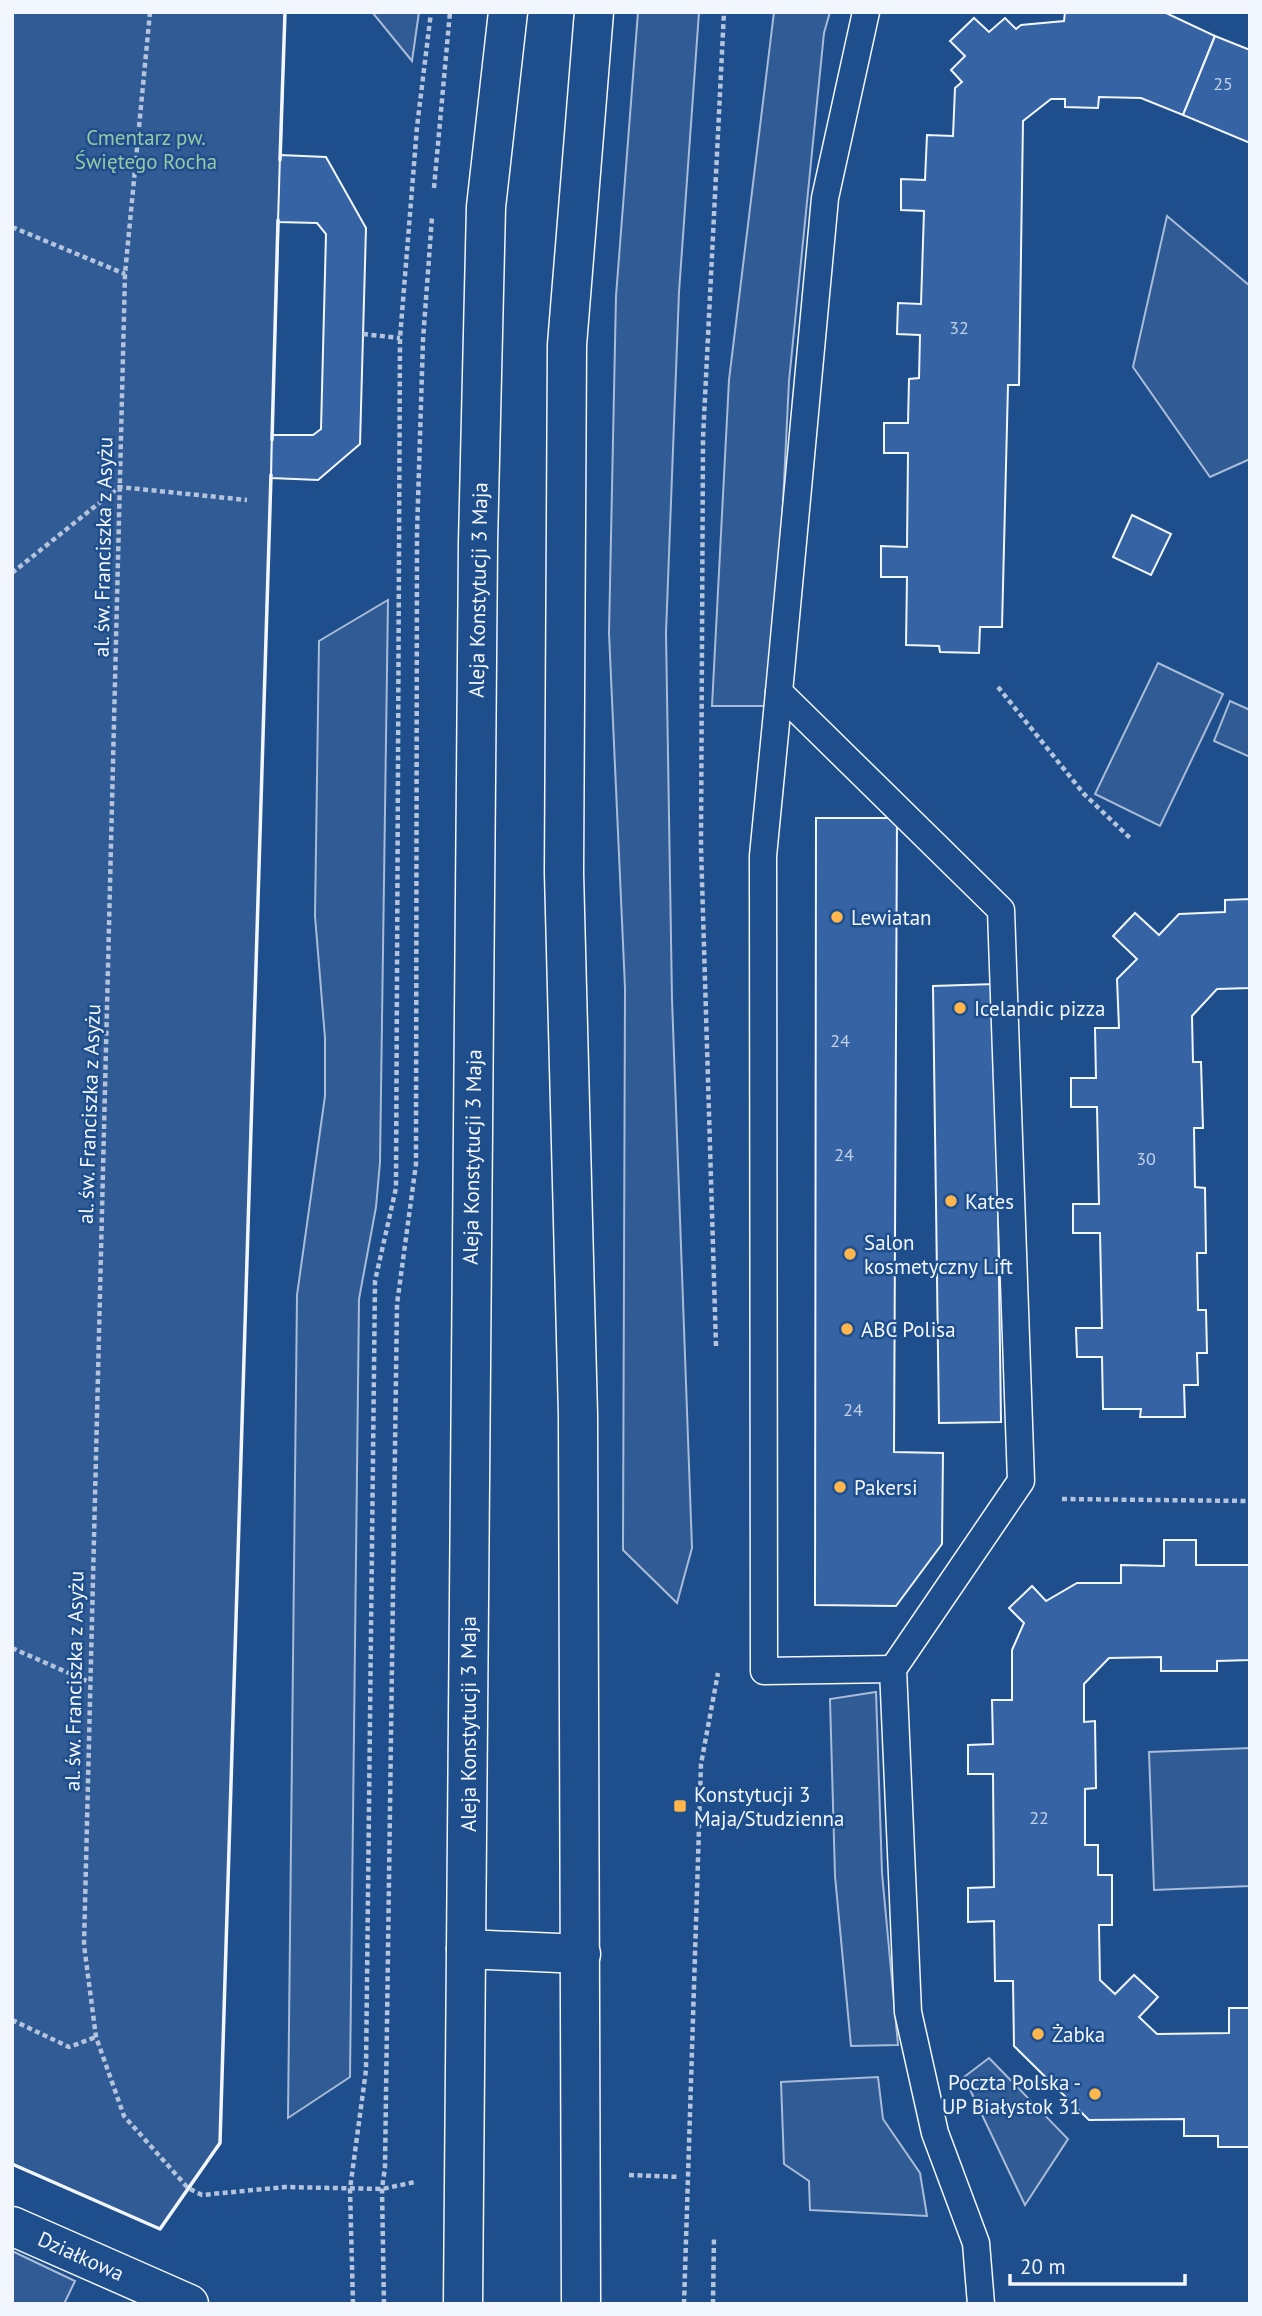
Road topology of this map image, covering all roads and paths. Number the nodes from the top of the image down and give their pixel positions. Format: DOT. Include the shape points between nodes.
graph roads {
  1 [pos="150,12"];
  2 [pos="430,12"];
  3 [pos="450,12"];
  4 [pos="508,12"];
  5 [pos="594,12"];
  6 [pos="724,12"];
  7 [pos="866,12"];
  8 [pos="434,190"];
  9 [pos="433,203"];
  10 [pos="12,227"];
  11 [pos="125,274"];
  12 [pos="363,334"];
  13 [pos="400,338"];
  14 [pos="119,488"];
  15 [pos="247,500"];
  16 [pos="12,573"];
  17 [pos="998,687"];
  18 [pos="779,692"];
  19 [pos="1131,839"];
  20 [pos="716,1357"];
  21 [pos="1009,1498"];
  22 [pos="1250,1501"];
  23 [pos="12,1648"];
  24 [pos="720,1665"];
  25 [pos="893,1669"];
  26 [pos="89,1682"];
  27 [pos="466,1949"];
  28 [pos="581,1954"];
  29 [pos="12,2020"];
  30 [pos="96,2037"];
  31 [pos="350,2189"];
  32 [pos="382,2189"];
  33 [pos="12,2226"];
  34 [pos="713,2236"];
  35 [pos="189,2304"];
  36 [pos="353,2304"];
  37 [pos="384,2304"];
  38 [pos="463,2304"];
  39 [pos="581,2304"];
  40 [pos="684,2304"];
  41 [pos="713,2304"];
  42 [pos="981,2304"];
  1 -- 11 [label="path, al. św. Franciszka z Asyżu"];
  2 -- 13 [label="path"];
  3 -- 8 [label="path"];
  4 -- 27 [label="main road, Aleja Konstytucji 3 Maja" via="486,207 480,463"];
  5 -- 28 [label="main road" via="567,359 564,873 578,1415"];
  6 -- 20 [label="path" via="703,465 701,847"];
  7 -- 18 [label="lane" via="825,198"];
  9 -- 32 [label="path" via="417,533 416,1164 397,1304"];
  10 -- 11 [label="path"];
  11 -- 14 [label="path, al. św. Franciszka z Asyżu"];
  12 -- 13 [label="path"];
  13 -- 31 [label="path" via="396,1188 375,1281 366,2070"];
  14 -- 15 [label="path"];
  14 -- 16 [label="path"];
  14 -- 26 [label="path, al. św. Franciszka z Asyżu"];
  17 -- 19 [label="path" via="1084,794"];
  18 -- 21 [label="lane" via="1001,911 1021,1481"];
  18 -- 25 [label="lane" via="763,856 764,1671"];
  21 -- 22 [label="path"];
  21 -- 25 [label="lane"];
  23 -- 26 [label="path"];
  24 -- 40 [label="path" via="701,1764"];
  25 -- 42 [label="lane" via="908,2012 935,2133 976,2243"];
  26 -- 30 [label="path, al. św. Franciszka z Asyżu" via="84,1945"];
  27 -- 28 [label="main road"];
  27 -- 38 [label="main road, Aleja Konstytucji 3 Maja"];
  28 -- 39 [label="main road"];
  29 -- 30 [label="path" via="69,2047"];
  30 -- 31 [label="path, al. św. Franciszka z Asyżu" via="124,2116 187,2188 202,2195 247,2189"];
  31 -- 32 [label="path"];
  31 -- 36 [label="path"];
  32 -- 37 [label="path"];
  33 -- 35 [label="main road, Działkowa"];
  34 -- 41 [label="path"];
}
